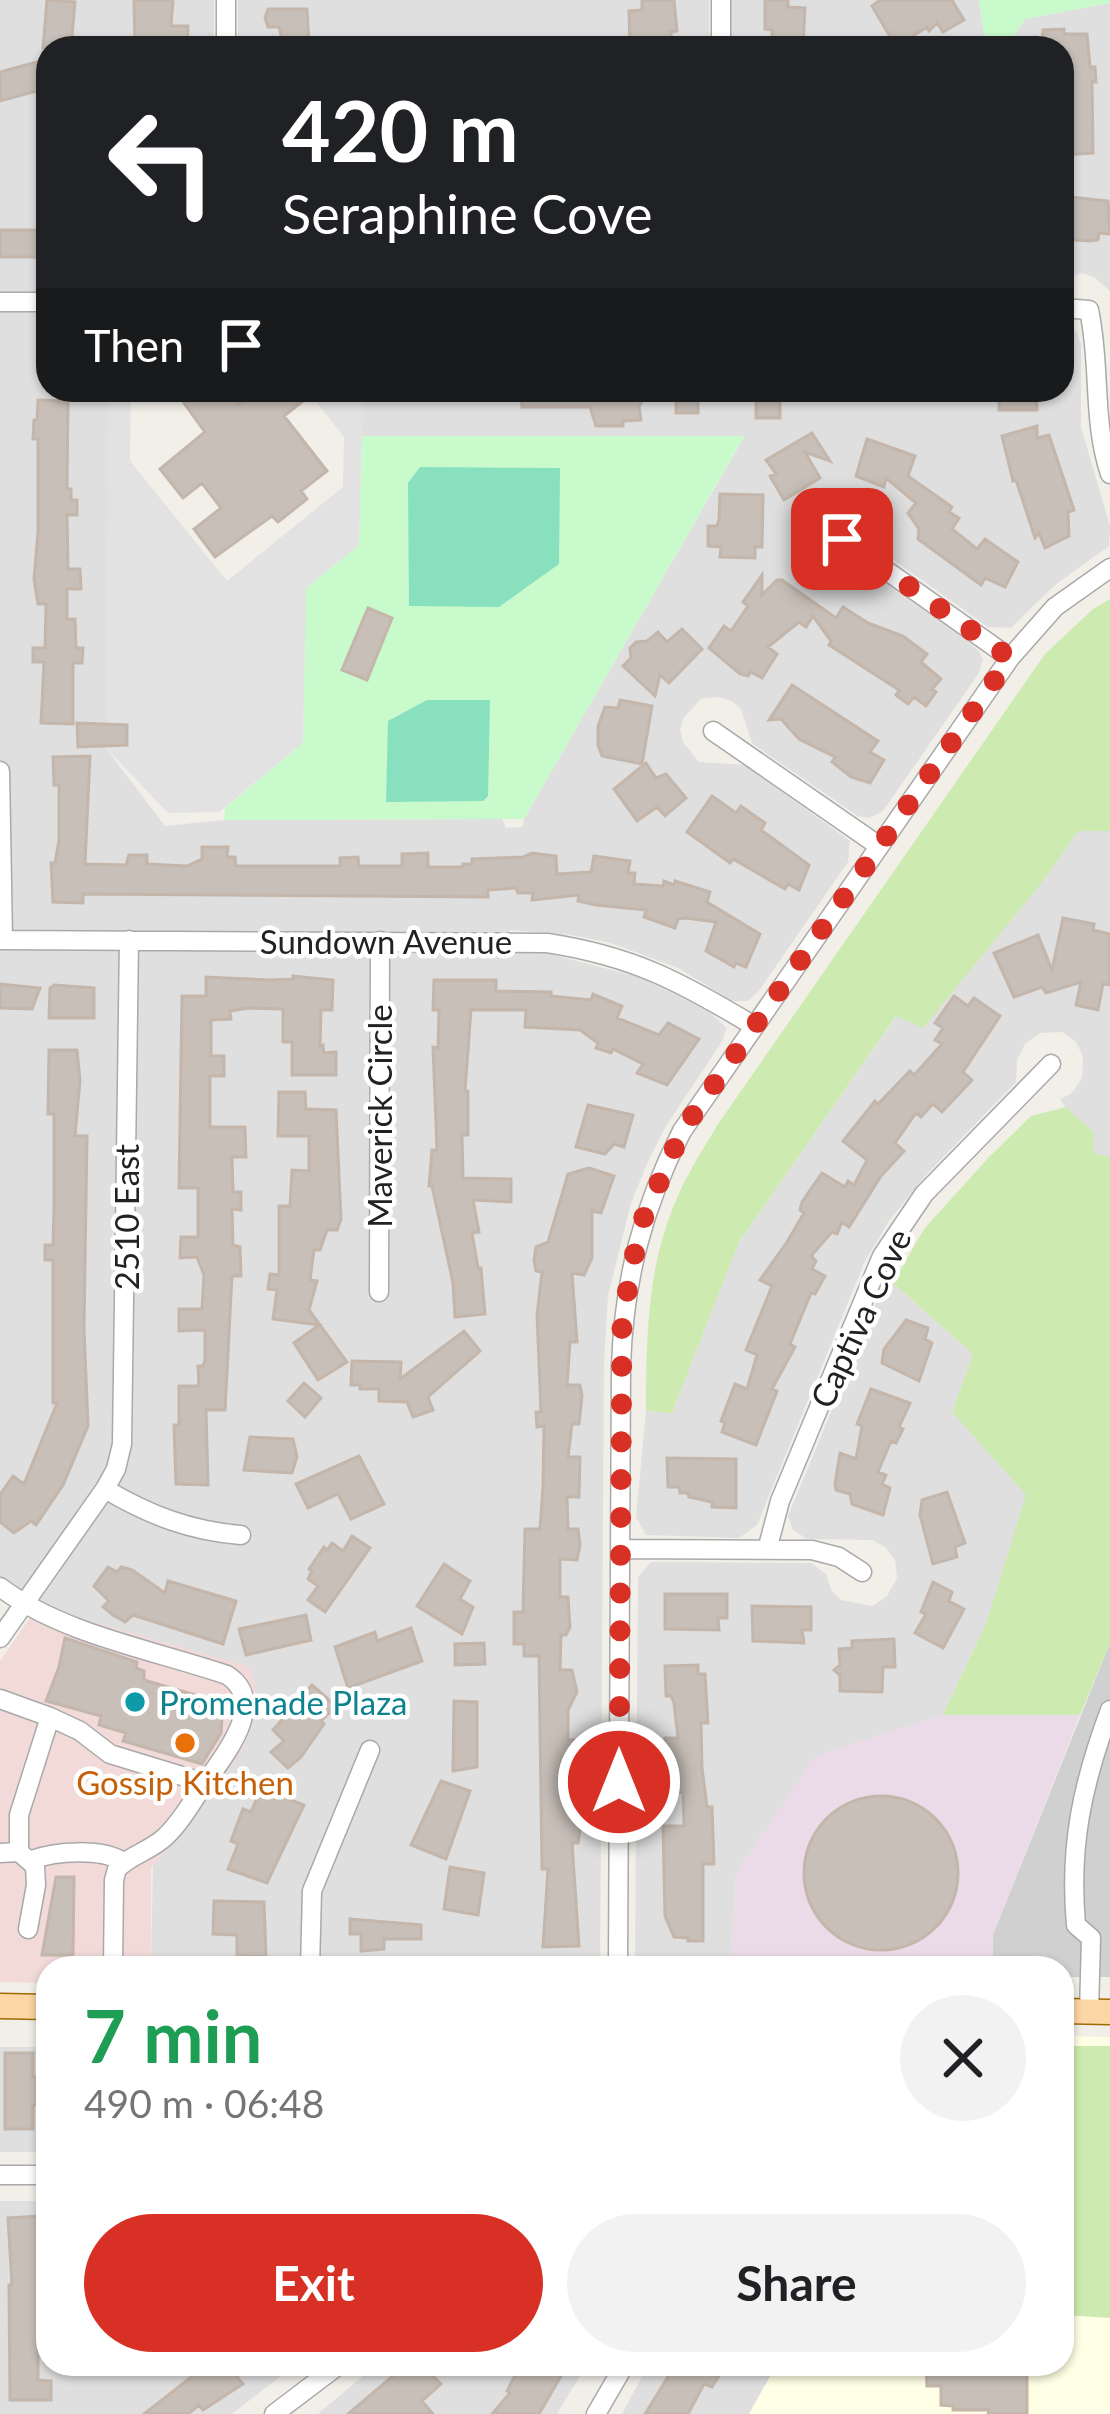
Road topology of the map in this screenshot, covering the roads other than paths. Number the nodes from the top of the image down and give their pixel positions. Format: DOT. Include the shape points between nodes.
graph roads {
  1 [pos="226,0"];
  2 [pos="721,0"];
  3 [pos="226,36"];
  4 [pos="721,36"];
  5 [pos="0,302"];
  6 [pos="36,302"];
  7 [pos="1074,309"];
  8 [pos="1110,474"];
  9 [pos="842,539"];
  10 [pos="1110,568"];
  11 [pos="1010,658"];
  12 [pos="713,730"];
  13 [pos="0,771"];
  14 [pos="879,846"];
  15 [pos="1,940"];
  16 [pos="129,940"];
  17 [pos="380,941"];
  18 [pos="754,1026"];
  19 [pos="1051,1064"];
  20 [pos="379,1292"];
  21 [pos="105,1489"];
  22 [pos="241,1535"];
  23 [pos="620,1549"];
  24 [pos="766,1550"];
  25 [pos="862,1572"];
  26 [pos="0,1588"];
  27 [pos="23,1605"];
  28 [pos="0,1637"];
  29 [pos="0,1699"];
  30 [pos="1110,1710"];
  31 [pos="50,1717"];
  32 [pos="370,1750"];
  33 [pos="1100,1773"];
  34 [pos="206,1783"];
  35 [pos="17,1855"];
  36 [pos="123,1862"];
  37 [pos="28,1930"];
  38 [pos="113,1956"];
  39 [pos="310,1956"];
  40 [pos="618,1956"];
  41 [pos="0,2006"];
  42 [pos="36,2007"];
  43 [pos="1100,2012"];
  44 [pos="0,2175"];
  45 [pos="36,2175"];
  46 [pos="324,2376"];
  47 [pos="618,2376"];
  48 [pos="274,2414"];
  49 [pos="596,2414"];
  1 -- 3 [label="street"];
  2 -- 4 [label="street"];
  5 -- 6 [label="street"];
  7 -- 8 [label="street" via="1089,310"];
  9 -- 11 [label="street"];
  10 -- 11 [label="street" via="1055,607"];
  11 -- 14 [label="street"];
  12 -- 14 [label="street"];
  13 -- 15 [label="street"];
  14 -- 18 [label="street"];
  15 -- 16 [label="street, Sundown Avenue"];
  16 -- 17 [label="street, Sundown Avenue"];
  16 -- 21 [label="street, 2510 East" via="125,1419"];
  17 -- 18 [label="street, Sundown Avenue" via="587,949 663,973"];
  17 -- 20 [label="street, Maverick Circle"];
  18 -- 23 [label="street" via="682,1131 640,1226 622,1319"];
  19 -- 24 [label="street, Captiva Cove" via="924,1194 882,1256"];
  21 -- 22 [label="street" via="170,1522"];
  21 -- 27 [label="street, 2510 East"];
  23 -- 24 [label="street"];
  23 -- 40 [label="street"];
  24 -- 25 [label="street" via="812,1550"];
  26 -- 27 [label="street"];
  27 -- 28 [label="street, 2510 East"];
  27 -- 34 [label="street" via="236,1681 244,1697 241,1723"];
  29 -- 31 [label="street"];
  30 -- 33 [label="street"];
  31 -- 34 [label="street" via="110,1754"];
  31 -- 35 [label="street" via="20,1815"];
  32 -- 39 [label="street" via="312,1891"];
  33 -- 43 [label="street" via="1074,1840 1072,1883"];
  34 -- 36 [label="street" via="162,1840"];
  35 -- 36 [label="street" via="107,1854"];
  35 -- 37 [label="street" via="37,1875"];
  36 -- 38 [label="street" via="113,1880"];
  41 -- 42 [label="main road"];
  44 -- 45 [label="street"];
  46 -- 48 [label="street"];
  47 -- 49 [label="street"];
}
